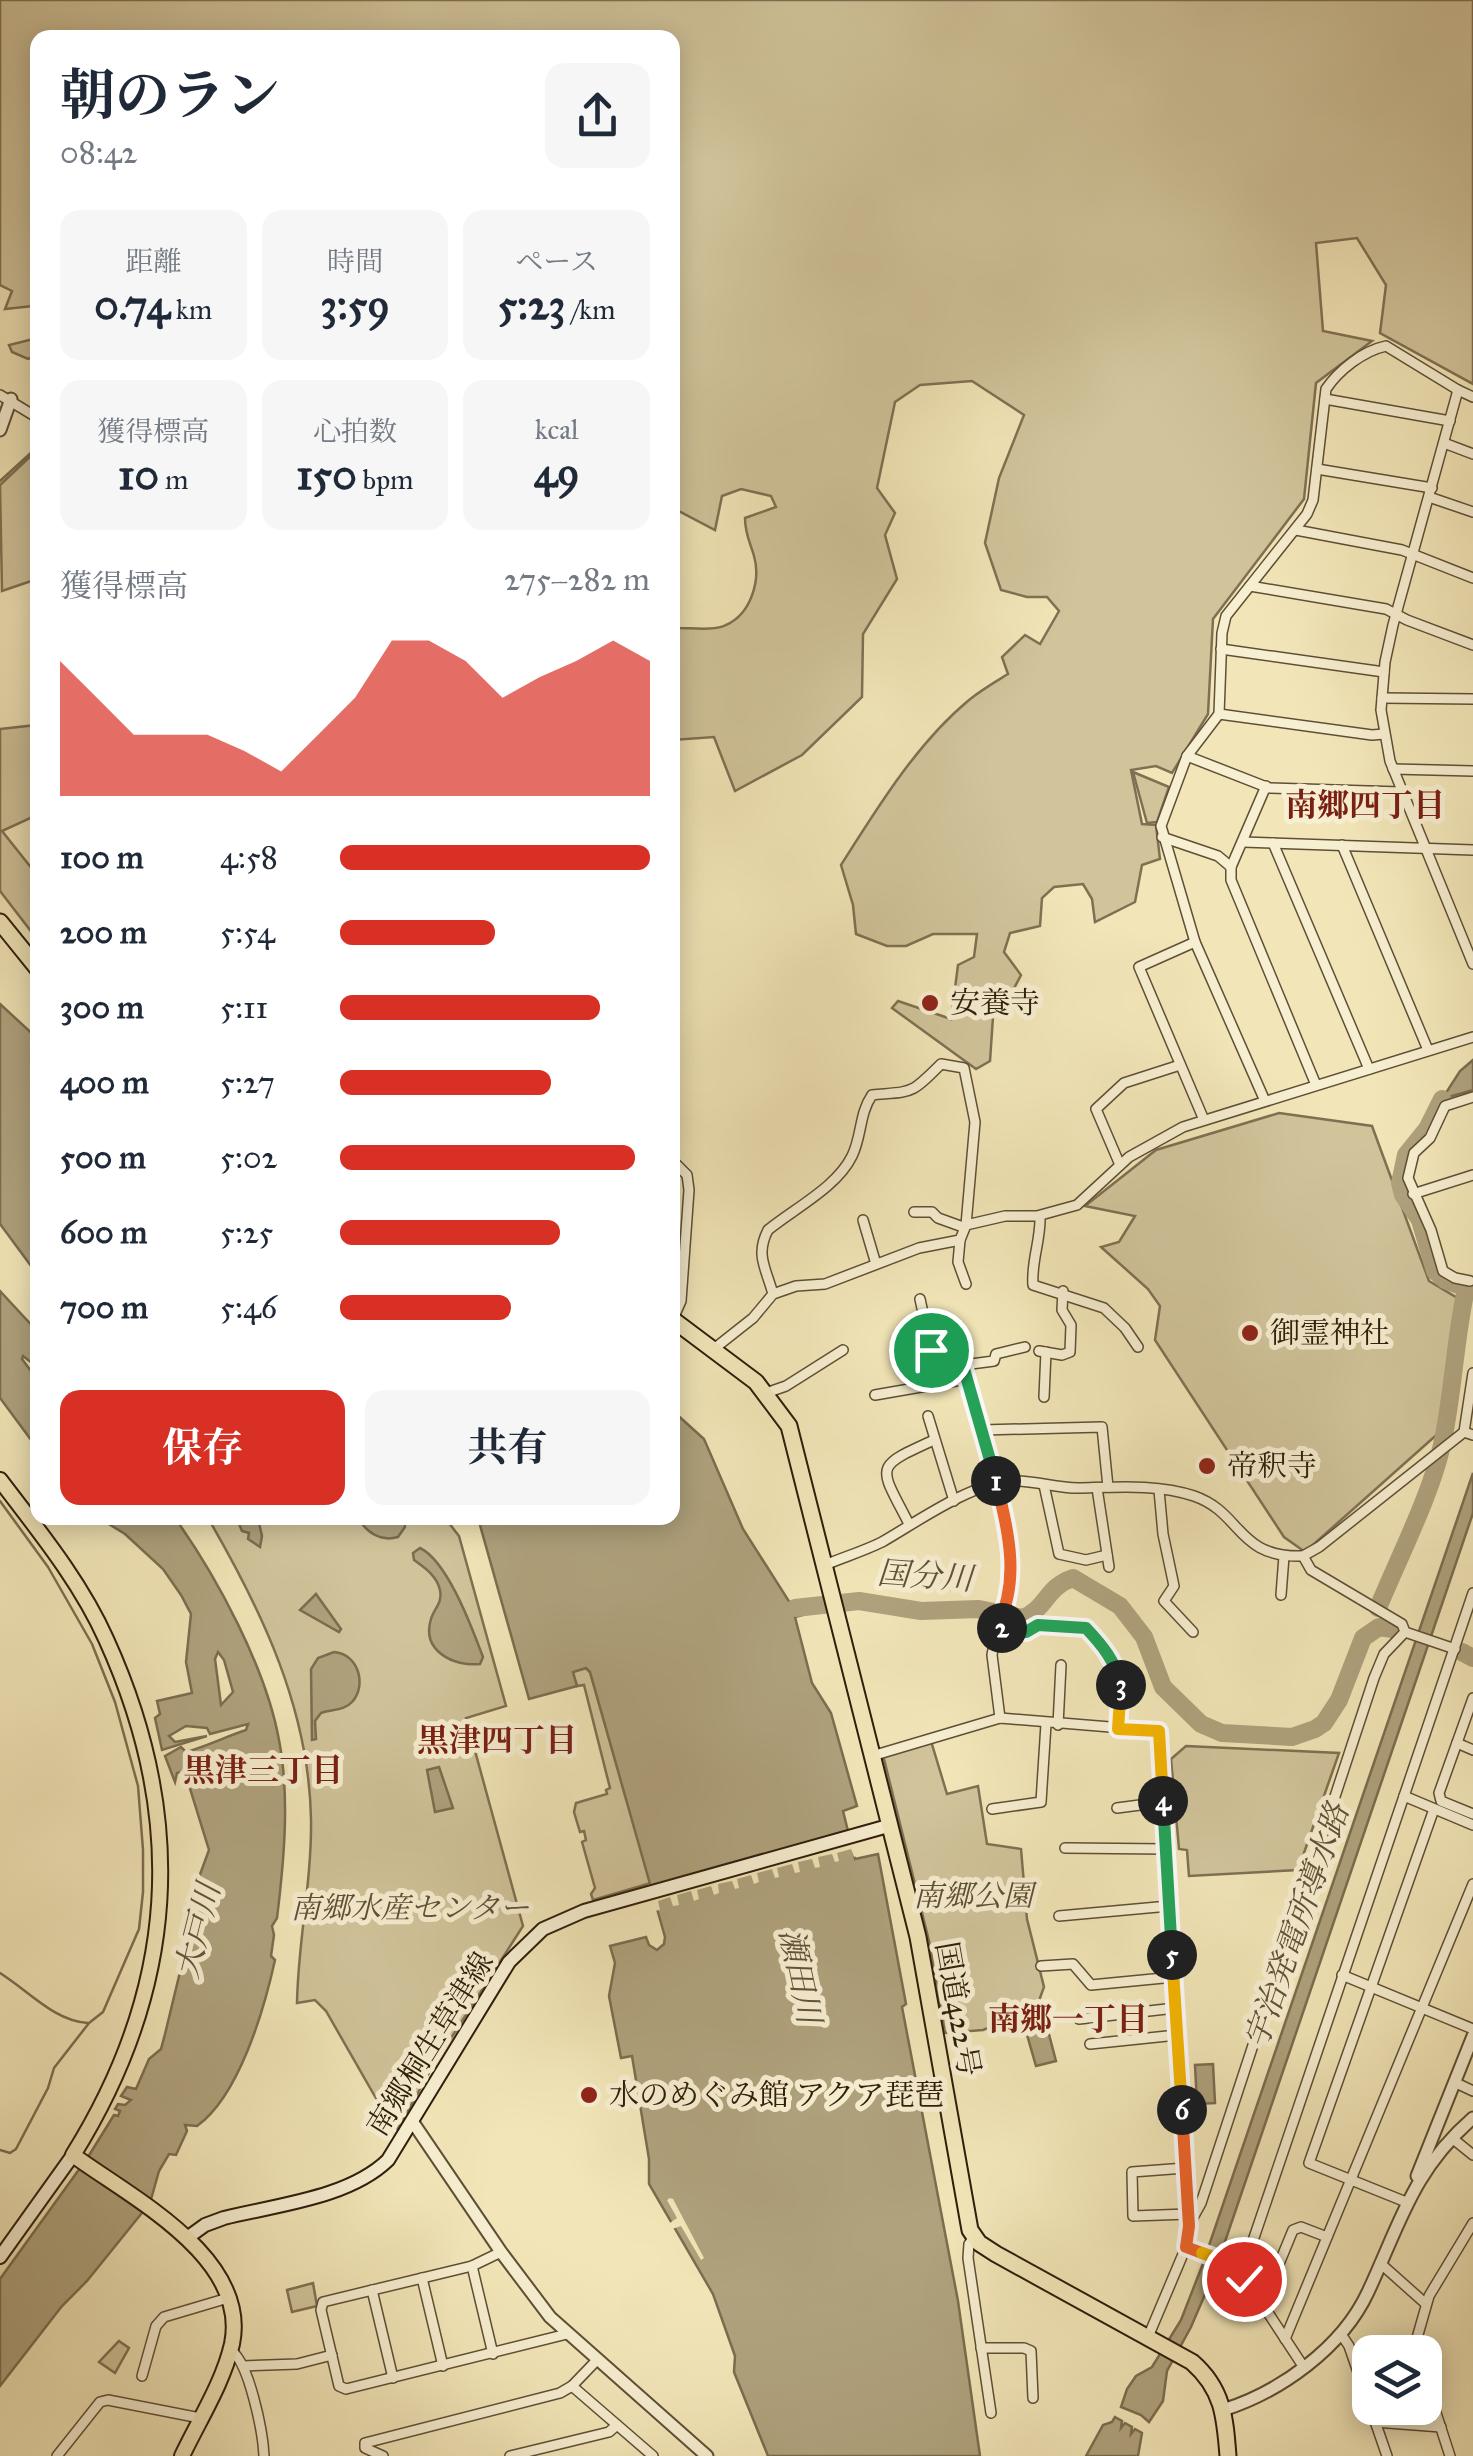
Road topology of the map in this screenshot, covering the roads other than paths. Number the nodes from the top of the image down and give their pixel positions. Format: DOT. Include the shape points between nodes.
graph roads {
  1 [pos="1458,390"];
  2 [pos="6,397"];
  3 [pos="1473,397"];
  4 [pos="1325,400"];
  5 [pos="30,413"];
  6 [pos="1450,421"];
  7 [pos="0,430"];
  8 [pos="1444,443"];
  9 [pos="1473,454"];
  10 [pos="1317,470"];
  11 [pos="1431,493"];
  12 [pos="1473,512"];
  13 [pos="1296,530"];
  14 [pos="1414,556"];
  15 [pos="1473,578"];
  16 [pos="1250,586"];
  17 [pos="1396,614"];
  18 [pos="1473,645"];
  19 [pos="1221,649"];
  20 [pos="1384,672"];
  21 [pos="1382,698"];
  22 [pos="1473,699"];
  23 [pos="1219,714"];
  24 [pos="1384,734"];
  25 [pos="1187,756"];
  26 [pos="1393,769"];
  27 [pos="1473,772"];
  28 [pos="1266,786"];
  29 [pos="1401,792"];
  30 [pos="1162,837"];
  31 [pos="1244,842"];
  32 [pos="1273,843"];
  33 [pos="1342,845"];
  34 [pos="1424,848"];
  35 [pos="1473,850"];
  36 [pos="1230,867"];
  37 [pos="0,922"];
  38 [pos="1195,942"];
  39 [pos="30,959"];
  40 [pos="1473,964"];
  41 [pos="1473,1037"];
  42 [pos="1428,1050"];
  43 [pos="1180,1065"];
  44 [pos="1369,1069"];
  45 [pos="1316,1085"];
  46 [pos="1473,1097"];
  47 [pos="1265,1101"];
  48 [pos="1204,1120"];
  49 [pos="1120,1165"];
  50 [pos="680,1168"];
  51 [pos="1473,1175"];
  52 [pos="1413,1194"];
  53 [pos="914,1212"];
  54 [pos="1040,1216"];
  55 [pos="864,1220"];
  56 [pos="964,1226"];
  57 [pos="960,1240"];
  58 [pos="876,1264"];
  59 [pos="1470,1281"];
  60 [pos="966,1284"];
  61 [pos="1063,1291"];
  62 [pos="773,1294"];
  63 [pos="920,1299"];
  64 [pos="680,1303"];
  65 [pos="680,1324"];
  66 [pos="1025,1347"];
  67 [pos="715,1348"];
  68 [pos="1138,1348"];
  69 [pos="843,1350"];
  70 [pos="1473,1373"];
  71 [pos="966,1374"];
  72 [pos="766,1394"];
  73 [pos="875,1396"];
  74 [pos="1044,1398"];
  75 [pos="928,1416"];
  76 [pos="982,1430"];
  77 [pos="1469,1433"];
  78 [pos="934,1440"];
  79 [pos="0,1480"];
  80 [pos="997,1484"];
  81 [pos="1044,1485"];
  82 [pos="1102,1488"];
  83 [pos="1159,1490"];
  84 [pos="954,1501"];
  85 [pos="30,1522"];
  86 [pos="909,1524"];
  87 [pos="32,1525"];
  88 [pos="1107,1555"];
  89 [pos="1284,1556"];
  90 [pos="1302,1556"];
  91 [pos="825,1565"];
  92 [pos="1109,1568"];
  93 [pos="1473,1593"];
  94 [pos="1281,1595"];
  95 [pos="998,1624"];
  96 [pos="1193,1632"];
  97 [pos="1405,1632"];
  98 [pos="1455,1649"];
  99 [pos="1061,1665"];
  100 [pos="1473,1698"];
  101 [pos="1000,1718"];
  102 [pos="1046,1724"];
  103 [pos="1058,1725"];
  104 [pos="1118,1729"];
  105 [pos="1457,1743"];
  106 [pos="1473,1750"];
  107 [pos="870,1756"];
  108 [pos="1404,1796"];
  109 [pos="1163,1802"];
  110 [pos="992,1808"];
  111 [pos="1117,1808"];
  112 [pos="1434,1809"];
  113 [pos="1473,1814"];
  114 [pos="888,1826"];
  115 [pos="1473,1826"];
  116 [pos="1065,1848"];
  117 [pos="1166,1849"];
  118 [pos="1473,1884"];
  119 [pos="1169,1906"];
  120 [pos="1059,1916"];
  121 [pos="1041,1966"];
  122 [pos="1342,1974"];
  123 [pos="1174,1977"];
  124 [pos="1371,1986"];
  125 [pos="1176,2008"];
  126 [pos="1422,2008"];
  127 [pos="1079,2019"];
  128 [pos="1473,2028"];
  129 [pos="1177,2034"];
  130 [pos="1473,2036"];
  131 [pos="1090,2044"];
  132 [pos="1454,2082"];
  133 [pos="1473,2091"];
  134 [pos="1473,2118"];
  135 [pos="412,2121"];
  136 [pos="1435,2128"];
  137 [pos="1452,2138"];
  138 [pos="1473,2155"];
  139 [pos="76,2158"];
  140 [pos="1185,2168"];
  141 [pos="1351,2179"];
  142 [pos="1409,2196"];
  143 [pos="1188,2214"];
  144 [pos="1473,2223"];
  145 [pos="1189,2226"];
  146 [pos="183,2235"];
  147 [pos="974,2237"];
  148 [pos="1327,2238"];
  149 [pos="1190,2249"];
  150 [pos="501,2252"];
  151 [pos="0,2257"];
  152 [pos="1380,2262"];
  153 [pos="472,2266"];
  154 [pos="1244,2268"];
  155 [pos="422,2278"];
  156 [pos="372,2290"];
  157 [pos="228,2298"];
  158 [pos="1426,2304"];
  159 [pos="1262,2305"];
  160 [pos="567,2334"];
  161 [pos="1341,2334"];
  162 [pos="1420,2335"];
  163 [pos="1148,2337"];
  164 [pos="1285,2339"];
  165 [pos="981,2348"];
  166 [pos="230,2350"];
  167 [pos="332,2354"];
  168 [pos="493,2354"];
  169 [pos="1352,2357"];
  170 [pos="597,2360"];
  171 [pos="243,2366"];
  172 [pos="443,2366"];
  173 [pos="1304,2366"];
  174 [pos="142,2376"];
  175 [pos="392,2378"];
  176 [pos="572,2386"];
  177 [pos="1034,2398"];
  178 [pos="1223,2410"];
  179 [pos="991,2413"];
  180 [pos="200,2418"];
  181 [pos="616,2424"];
  182 [pos="1376,2425"];
  183 [pos="1415,2425"];
  184 [pos="1441,2427"];
  185 [pos="67,2443"];
  186 [pos="543,2452"];
  187 [pos="57,2456"];
  188 [pos="69,2456"];
  189 [pos="182,2456"];
  190 [pos="264,2456"];
  191 [pos="383,2456"];
  192 [pos="510,2456"];
  193 [pos="654,2456"];
  194 [pos="707,2456"];
  195 [pos="1228,2456"];
  196 [pos="1387,2456"];
  197 [pos="1450,2456"];
  1 -- 3 [label="street"];
  1 -- 4 [label="street" via="1386,346 1336,376"];
  1 -- 6 [label="street"];
  2 -- 5 [label="street"];
  2 -- 7 [label="street"];
  4 -- 6 [label="street"];
  4 -- 10 [label="street"];
  6 -- 8 [label="street"];
  8 -- 9 [label="street"];
  8 -- 11 [label="street"];
  10 -- 11 [label="street"];
  10 -- 13 [label="street" via="1313,500"];
  11 -- 12 [label="street"];
  11 -- 14 [label="street"];
  13 -- 14 [label="street"];
  13 -- 16 [label="street"];
  14 -- 15 [label="street"];
  14 -- 17 [label="street"];
  16 -- 17 [label="street"];
  16 -- 19 [label="street" via="1226,616"];
  17 -- 18 [label="street"];
  17 -- 20 [label="street"];
  19 -- 20 [label="street"];
  19 -- 23 [label="street"];
  20 -- 21 [label="street"];
  21 -- 22 [label="street"];
  21 -- 24 [label="street"];
  23 -- 24 [label="street"];
  23 -- 25 [label="street"];
  24 -- 26 [label="street"];
  25 -- 28 [label="street"];
  25 -- 30 [label="street"];
  26 -- 27 [label="street"];
  26 -- 29 [label="street"];
  28 -- 29 [label="street"];
  28 -- 31 [label="street"];
  29 -- 34 [label="street"];
  30 -- 36 [label="street" via="1218,856"];
  30 -- 38 [label="street"];
  31 -- 32 [label="street"];
  31 -- 36 [label="street"];
  32 -- 33 [label="street"];
  32 -- 44 [label="street"];
  33 -- 34 [label="street"];
  33 -- 42 [label="street"];
  34 -- 35 [label="street"];
  34 -- 40 [label="street"];
  36 -- 45 [label="street"];
  37 -- 39 [label="highway"];
  38 -- 43 [label="street" via="1138,967"];
  38 -- 47 [label="street"];
  41 -- 42 [label="street"];
  42 -- 44 [label="street"];
  43 -- 48 [label="street"];
  43 -- 49 [label="street" via="1124,1083 1096,1109"];
  44 -- 45 [label="street"];
  45 -- 47 [label="street"];
  46 -- 52 [label="street" via="1445,1106 1414,1154 1408,1178"];
  47 -- 48 [label="street"];
  48 -- 49 [label="street"];
  49 -- 54 [label="street" via="1077,1204"];
  50 -- 64 [label="street" via="689,1190"];
  51 -- 52 [label="street"];
  52 -- 59 [label="street" via="1443,1271"];
  53 -- 56 [label="street"];
  54 -- 56 [label="street"];
  54 -- 61 [label="street" via="1033,1283"];
  55 -- 58 [label="street"];
  56 -- 57 [label="street"];
  56 -- 62 [label="street" via="975,1108 964,1068 941,1064 914,1091 872,1095 841,1174 768,1230 759,1258"];
  57 -- 58 [label="street"];
  57 -- 60 [label="street"];
  58 -- 62 [label="street"];
  61 -- 68 [label="street" via="1104,1308"];
  61 -- 74 [label="street" via="1070,1352 1042,1351"];
  62 -- 67 [label="street"];
  63 -- 71 [label="street" via="931,1350"];
  65 -- 67 [label="highway, 国道422号"];
  66 -- 71 [label="street" via="971,1364"];
  67 -- 72 [label="highway, 国道422号"];
  69 -- 72 [label="street"];
  70 -- 77 [label="street"];
  71 -- 73 [label="street"];
  71 -- 76 [label="street"];
  72 -- 91 [label="highway, 国道422号" via="789,1426"];
  75 -- 78 [label="street"];
  76 -- 80 [label="street"];
  76 -- 82 [label="street" via="1102,1427"];
  77 -- 90 [label="street"];
  78 -- 84 [label="street"];
  78 -- 86 [label="street" via="886,1468"];
  79 -- 85 [label="main road"];
  80 -- 81 [label="street"];
  80 -- 84 [label="street"];
  80 -- 95 [label="street" via="1012,1562"];
  81 -- 82 [label="street"];
  81 -- 88 [label="street" via="1059,1554 1086,1560"];
  82 -- 83 [label="street"];
  82 -- 88 [label="street"];
  83 -- 89 [label="street" via="1208,1501 1254,1546"];
  83 -- 96 [label="street" via="1174,1586 1164,1601"];
  84 -- 86 [label="street"];
  86 -- 91 [label="street"];
  87 -- 139 [label="main road" via="105,1636 128,1693 158,1828 151,1977 134,2034"];
  88 -- 92 [label="street"];
  89 -- 90 [label="street"];
  89 -- 94 [label="street"];
  90 -- 97 [label="street" via="1311,1570 1402,1624"];
  91 -- 107 [label="highway, 国道422号"];
  93 -- 98 [label="street"];
  95 -- 101 [label="street" via="992,1655"];
  95 -- 104 [label="street" via="1026,1632 1038,1625 1086,1628 1117,1668"];
  97 -- 98 [label="street"];
  97 -- 145 [label="street" via="1384,1654 1374,1678"];
  98 -- 108 [label="street"];
  99 -- 103 [label="street"];
  100 -- 105 [label="street"];
  101 -- 102 [label="street"];
  101 -- 107 [label="street"];
  102 -- 103 [label="street"];
  102 -- 110 [label="street" via="1041,1802"];
  103 -- 104 [label="street"];
  104 -- 109 [label="street" via="1159,1731"];
  105 -- 106 [label="street"];
  105 -- 113 [label="street" via="1438,1793"];
  107 -- 114 [label="highway, 国道422号"];
  108 -- 112 [label="street"];
  108 -- 122 [label="street"];
  109 -- 111 [label="street"];
  109 -- 117 [label="street"];
  112 -- 115 [label="street"];
  112 -- 124 [label="street"];
  114 -- 135 [label="main road, 南郷桐生草津線" via="649,1892 563,1919 530,1938"];
  114 -- 147 [label="highway, 国道422号" via="922,1959"];
  116 -- 117 [label="street"];
  117 -- 119 [label="street"];
  118 -- 126 [label="street"];
  119 -- 120 [label="street"];
  119 -- 123 [label="street"];
  121 -- 123 [label="street" via="1073,1964 1092,1985"];
  122 -- 124 [label="street"];
  122 -- 154 [label="street"];
  123 -- 125 [label="street"];
  124 -- 126 [label="street"];
  124 -- 141 [label="street" via="1309,2163"];
  125 -- 127 [label="street"];
  125 -- 129 [label="street"];
  126 -- 128 [label="street"];
  126 -- 141 [label="street"];
  129 -- 131 [label="street"];
  129 -- 140 [label="street"];
  130 -- 132 [label="street"];
  132 -- 133 [label="street"];
  132 -- 136 [label="street"];
  134 -- 137 [label="street"];
  135 -- 146 [label="main road, 南郷桐生草津線" via="388,2160 366,2179"];
  135 -- 150 [label="street"];
  136 -- 137 [label="street"];
  136 -- 142 [label="street"];
  137 -- 138 [label="street"];
  137 -- 142 [label="street"];
  139 -- 146 [label="main road"];
  139 -- 151 [label="main road"];
  140 -- 143 [label="street"];
  140 -- 143 [label="street" via="1132,2172 1133,2216"];
  141 -- 142 [label="street"];
  141 -- 148 [label="street"];
  142 -- 152 [label="street"];
  143 -- 145 [label="street"];
  144 -- 158 [label="street"];
  145 -- 149 [label="street"];
  146 -- 157 [label="main road" via="216,2270"];
  147 -- 163 [label="highway"];
  147 -- 165 [label="street" via="968,2258"];
  148 -- 159 [label="street" via="1293,2230"];
  148 -- 164 [label="street"];
  149 -- 154 [label="street"];
  149 -- 163 [label="street"];
  150 -- 153 [label="street"];
  150 -- 160 [label="street"];
  152 -- 158 [label="street"];
  152 -- 161 [label="street"];
  153 -- 155 [label="street"];
  153 -- 168 [label="street"];
  154 -- 159 [label="street"];
  155 -- 156 [label="street"];
  155 -- 172 [label="street"];
  156 -- 167 [label="street" via="323,2302"];
  156 -- 175 [label="street"];
  157 -- 166 [label="main road"];
  157 -- 174 [label="street" via="159,2322"];
  158 -- 162 [label="street"];
  159 -- 164 [label="street"];
  160 -- 168 [label="street"];
  160 -- 170 [label="street"];
  161 -- 169 [label="street"];
  161 -- 173 [label="street"];
  163 -- 178 [label="highway" via="1211,2381"];
  164 -- 173 [label="street"];
  165 -- 177 [label="street" via="1031,2350"];
  165 -- 179 [label="street"];
  166 -- 171 [label="street"];
  166 -- 180 [label="main road"];
  167 -- 171 [label="street" via="297,2364"];
  167 -- 175 [label="street" via="339,2386 346,2390"];
  168 -- 172 [label="street"];
  170 -- 176 [label="street"];
  170 -- 194 [label="street"];
  171 -- 190 [label="street"];
  172 -- 175 [label="street"];
  173 -- 178 [label="street" via="1256,2399"];
  176 -- 181 [label="street"];
  176 -- 191 [label="street" via="365,2442"];
  178 -- 195 [label="highway"];
  180 -- 185 [label="street" via="108,2400"];
  180 -- 189 [label="main road"];
  181 -- 186 [label="street" via="610,2432"];
  181 -- 193 [label="street"];
  182 -- 196 [label="street"];
  183 -- 184 [label="street"];
  184 -- 197 [label="street"];
  185 -- 187 [label="street"];
  185 -- 188 [label="street"];
  186 -- 192 [label="street"];
}
